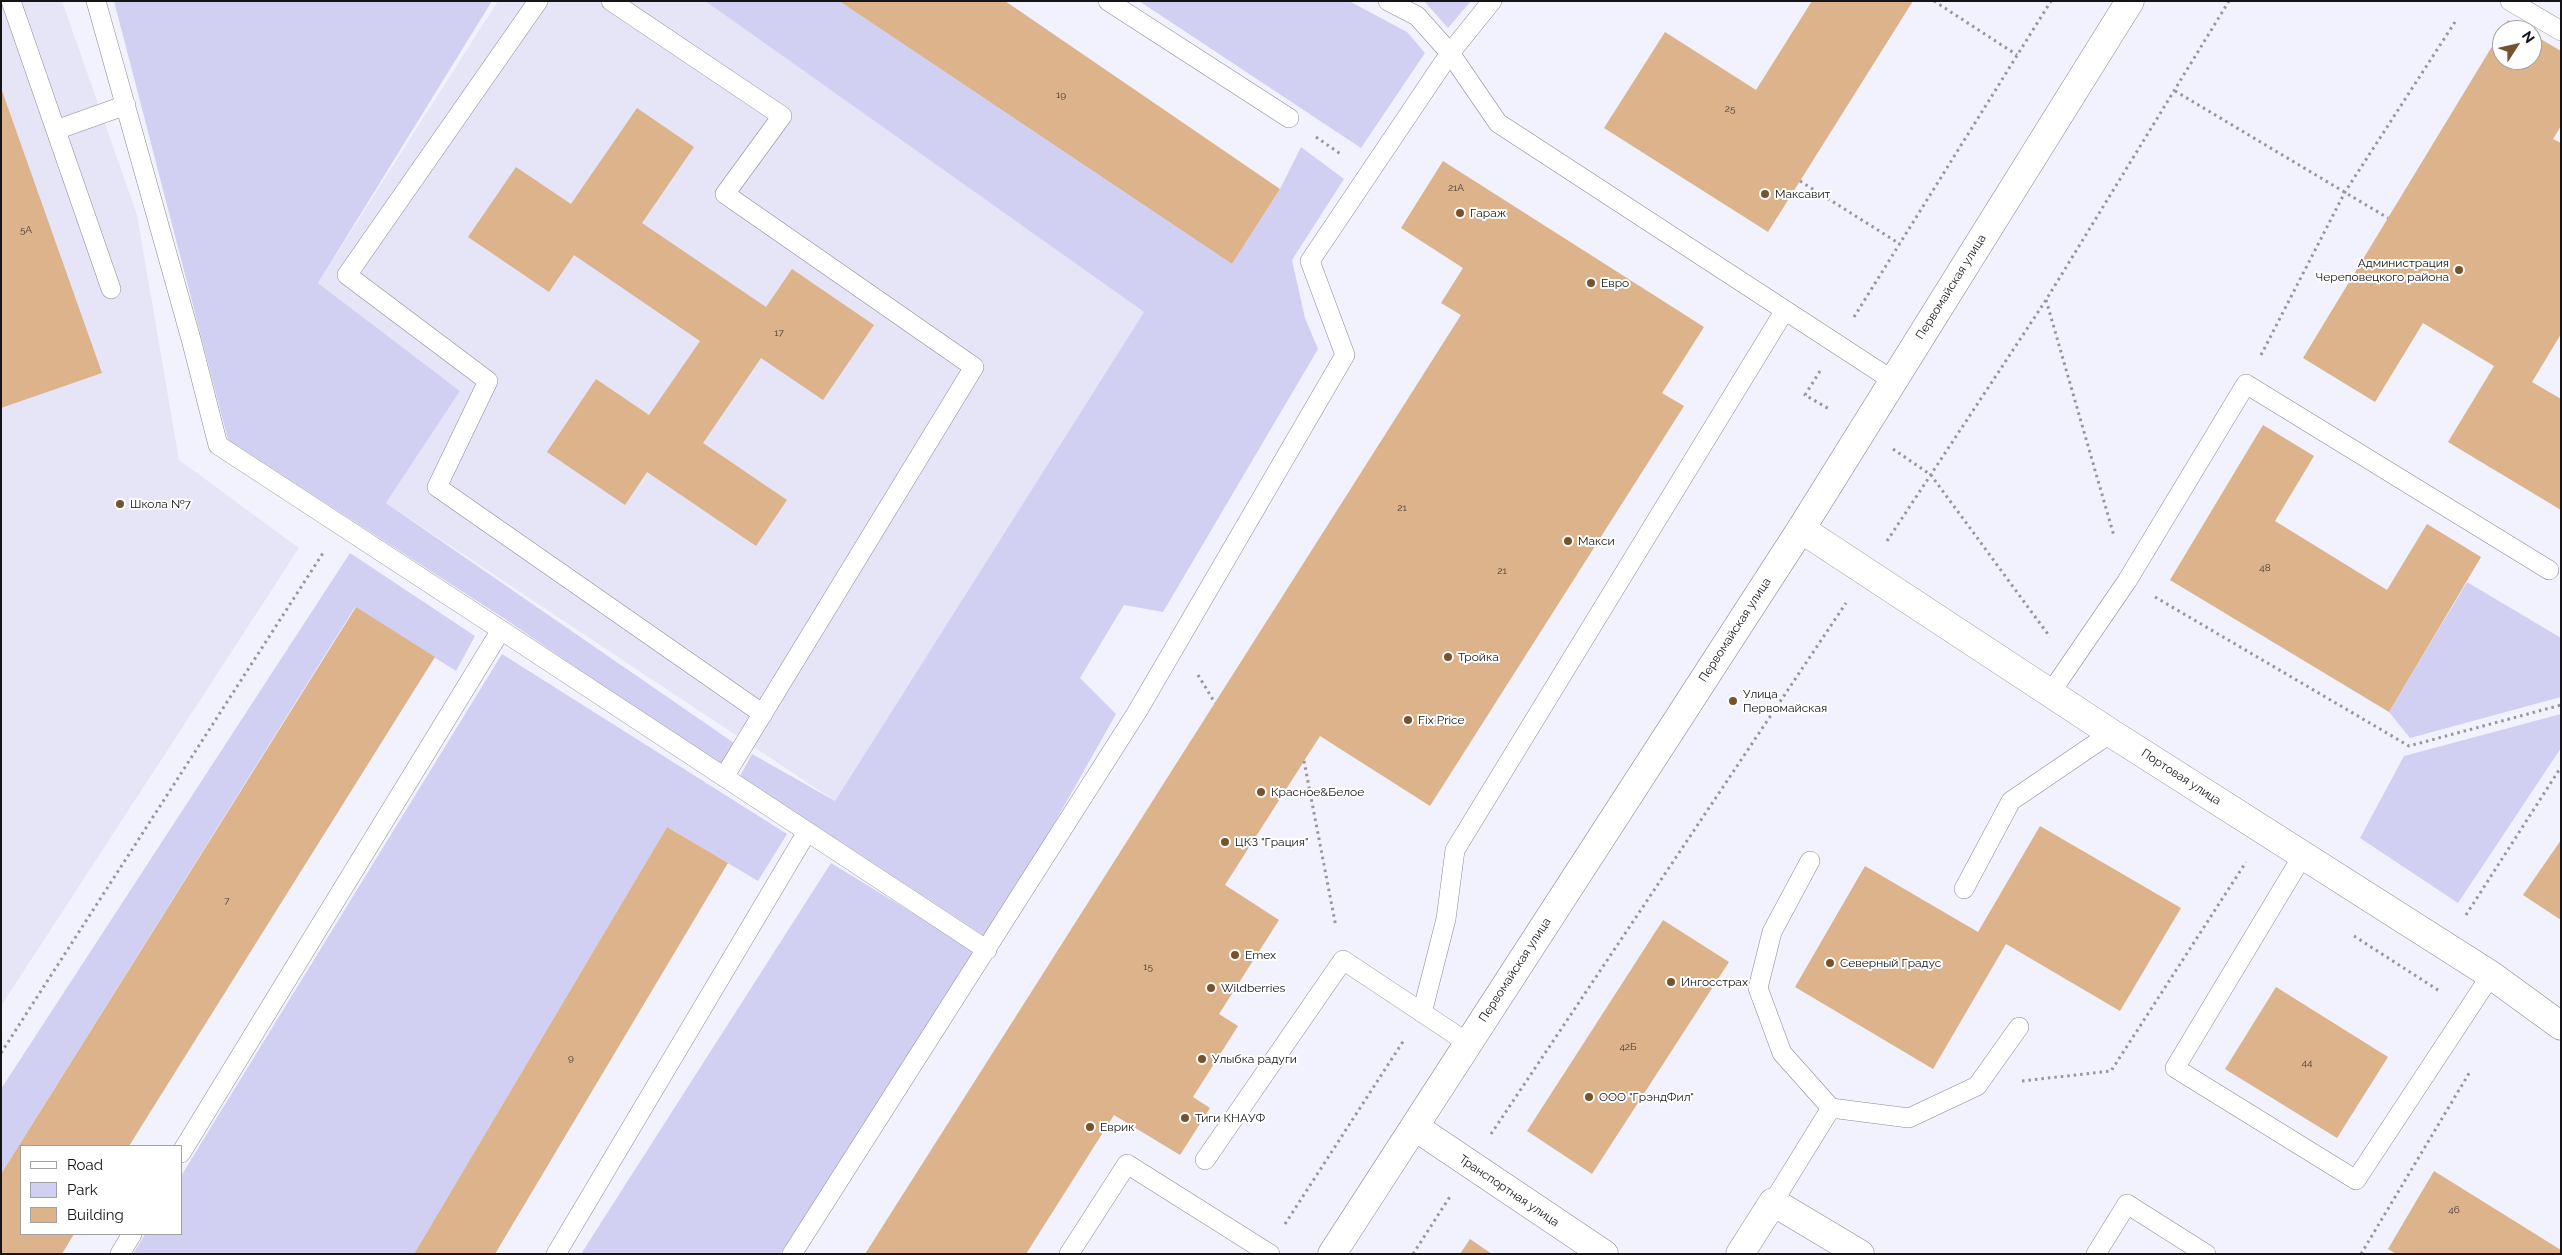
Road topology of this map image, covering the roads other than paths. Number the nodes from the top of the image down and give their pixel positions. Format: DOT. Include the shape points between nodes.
graph roads {
  1 [pos="12,1"];
  2 [pos="96,1"];
  3 [pos="538,1"];
  4 [pos="611,1"];
  5 [pos="1108,1"];
  6 [pos="1388,1"];
  7 [pos="1492,1"];
  8 [pos="2130,1"];
  9 [pos="2510,1"];
  10 [pos="2561,30"];
  11 [pos="1450,53"];
  12 [pos="126,105"];
  13 [pos="1289,118"];
  14 [pos="56,130"];
  15 [pos="112,289"];
  16 [pos="1785,310"];
  17 [pos="1892,380"];
  18 [pos="1800,529"];
  19 [pos="2549,570"];
  20 [pos="501,630"];
  21 [pos="2051,692"];
  22 [pos="763,714"];
  23 [pos="2111,733"];
  24 [pos="724,777"];
  25 [pos="807,832"];
  26 [pos="2303,855"];
  27 [pos="1810,861"];
  28 [pos="1964,889"];
  29 [pos="987,950"];
  30 [pos="2491,975"];
  31 [pos="1422,1013"];
  32 [pos="2561,1026"];
  33 [pos="2020,1027"];
  34 [pos="1468,1043"];
  35 [pos="1831,1108"];
  36 [pos="1414,1127"];
  37 [pos="182,1151"];
  38 [pos="1205,1160"];
  39 [pos="1773,1202"];
  40 [pos="131,1235"];
  41 [pos="1597,1252"];
  42 [pos="1268,1253"];
  43 [pos="120,1254"];
  44 [pos="556,1254"];
  45 [pos="792,1254"];
  46 [pos="1069,1254"];
  47 [pos="1332,1254"];
  48 [pos="1740,1254"];
  49 [pos="1860,1254"];
  50 [pos="2096,1254"];
  51 [pos="2206,1254"];
  1 -- 14 [label="lane"];
  2 -- 12 [label="lane"];
  3 -- 22 [label="lane" via="347,275 488,381 437,486"];
  4 -- 22 [label="lane" via="782,116 725,194 974,367"];
  5 -- 13 [label="lane"];
  6 -- 11 [label="lane" via="1416,16"];
  7 -- 11 [label="lane"];
  8 -- 17 [label="street, Первомайская улица"];
  9 -- 10 [label="lane"];
  11 -- 16 [label="lane" via="1498,123"];
  11 -- 29 [label="lane" via="1310,261 1345,355 1137,712"];
  12 -- 14 [label="lane"];
  12 -- 20 [label="lane" via="218,445"];
  14 -- 15 [label="lane"];
  16 -- 17 [label="lane"];
  16 -- 31 [label="lane" via="1455,850 1446,919"];
  17 -- 18 [label="street, Первомайская улица"];
  18 -- 21 [label="street, Портовая улица"];
  18 -- 34 [label="street, Первомайская улица"];
  19 -- 21 [label="lane" via="2246,384 2127,581"];
  20 -- 24 [label="lane"];
  20 -- 37 [label="lane"];
  21 -- 23 [label="street, Портовая улица"];
  22 -- 24 [label="lane"];
  23 -- 26 [label="street, Портовая улица"];
  23 -- 28 [label="lane" via="2011,801"];
  24 -- 25 [label="lane"];
  25 -- 29 [label="lane"];
  25 -- 44 [label="lane"];
  26 -- 30 [label="street, Портовая улица"];
  26 -- 30 [label="lane" via="2174,1068 2356,1180"];
  27 -- 35 [label="lane" via="1772,932 1758,988 1782,1053"];
  29 -- 45 [label="lane"];
  30 -- 32 [label="street, Портовая улица"];
  31 -- 34 [label="lane"];
  31 -- 38 [label="lane" via="1343,960"];
  33 -- 35 [label="lane" via="1977,1086 1910,1118"];
  34 -- 36 [label="street, Первомайская улица"];
  35 -- 39 [label="lane"];
  36 -- 41 [label="street, Транспортная улица"];
  36 -- 47 [label="street, Первомайская улица"];
  39 -- 48 [label="street"];
  39 -- 49 [label="street"];
  40 -- 43 [label="lane"];
  42 -- 46 [label="lane" via="1127,1164"];
  50 -- 51 [label="lane" via="2127,1204"];
}
